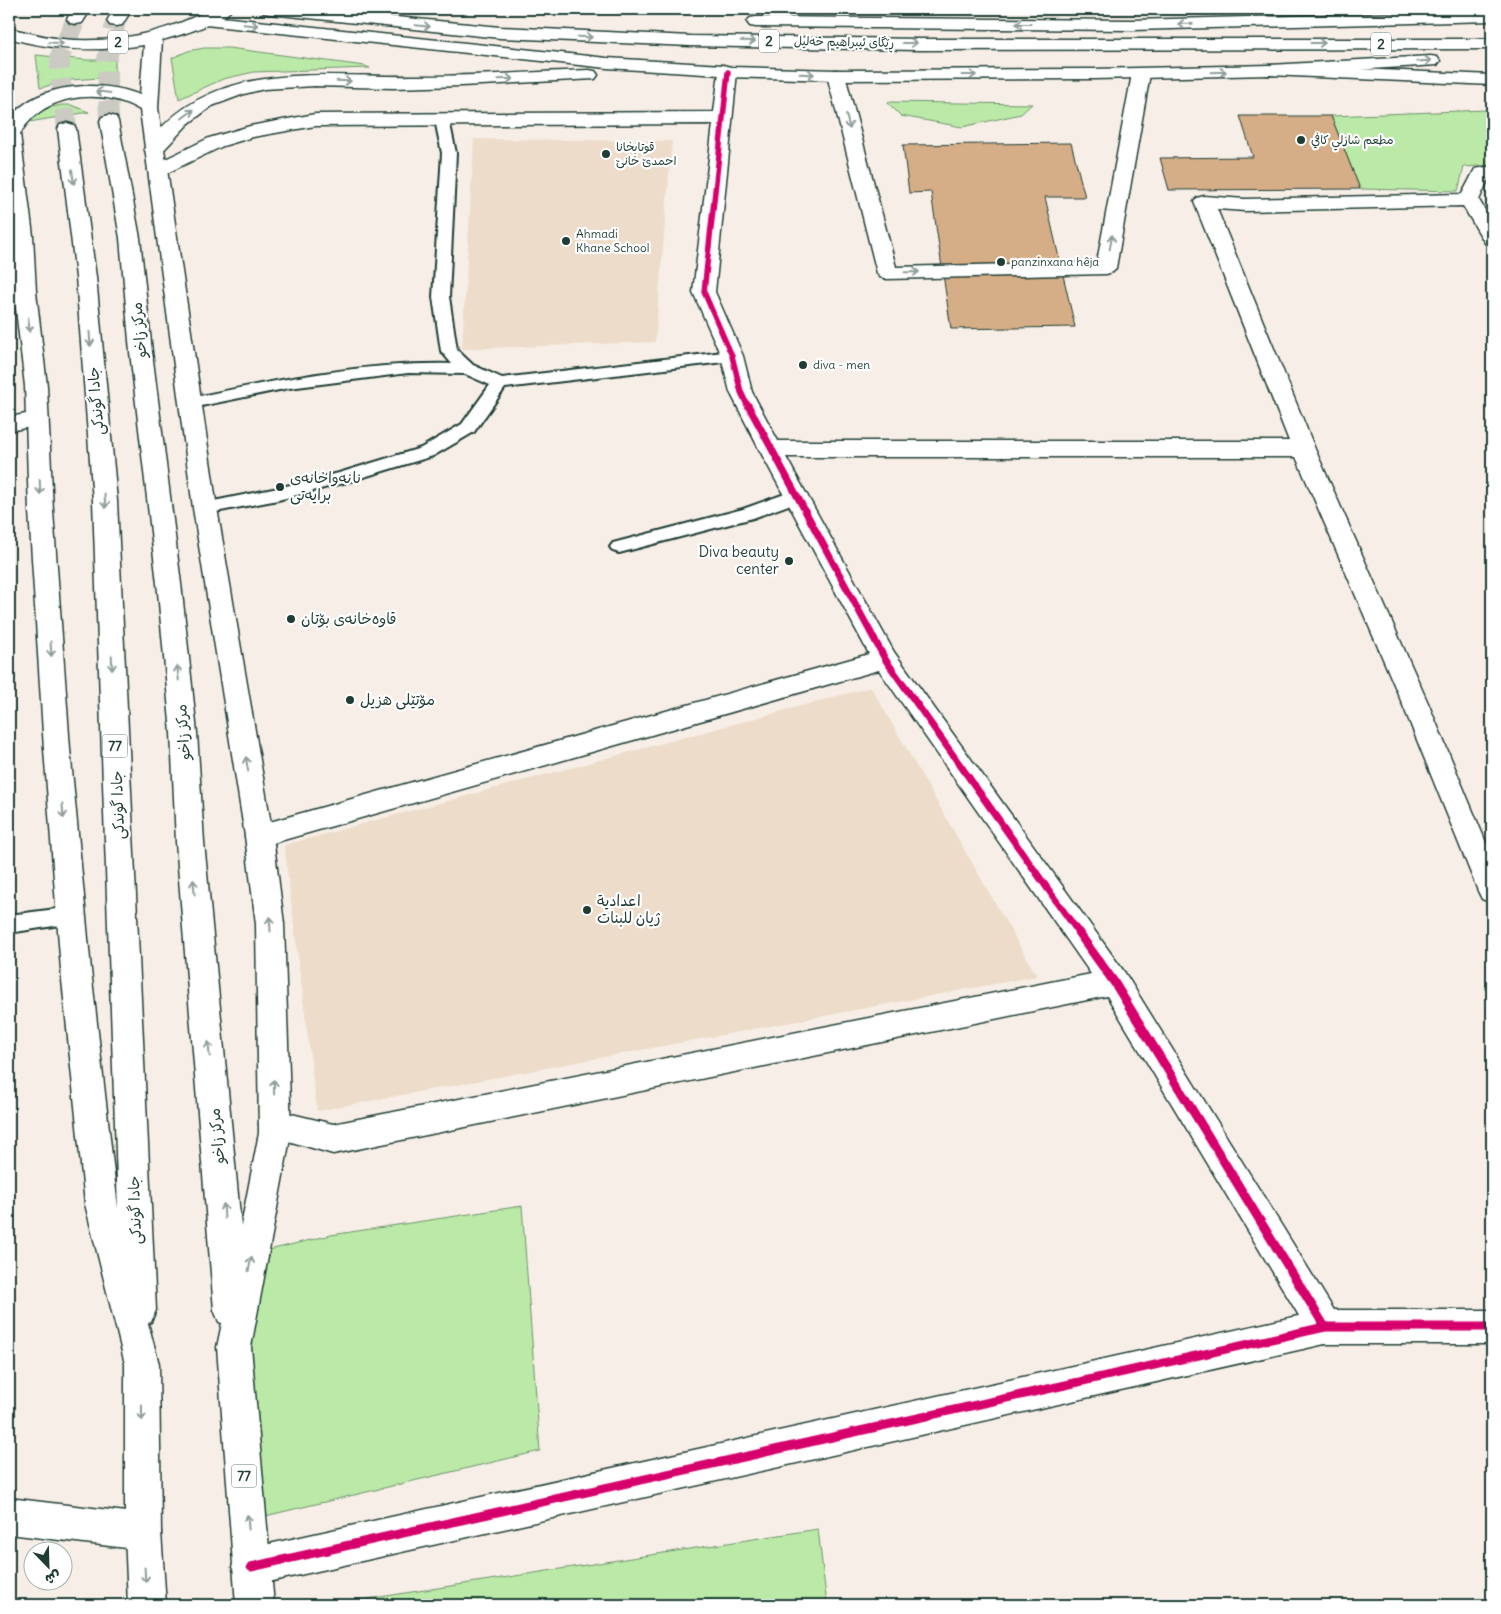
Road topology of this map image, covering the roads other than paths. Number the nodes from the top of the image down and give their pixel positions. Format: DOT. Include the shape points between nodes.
graph roads {
  1 [pos="223,9"];
  2 [pos="270,9"];
  3 [pos="1492,16"];
  4 [pos="202,20"];
  5 [pos="743,22"];
  6 [pos="9,33"];
  7 [pos="153,36"];
  8 [pos="1492,44"];
  9 [pos="1492,57"];
  10 [pos="1270,70"];
  11 [pos="726,71"];
  12 [pos="1141,74"];
  13 [pos="836,75"];
  14 [pos="1492,80"];
  15 [pos="149,108"];
  16 [pos="723,118"];
  17 [pos="442,120"];
  18 [pos="108,121"];
  19 [pos="9,127"];
  20 [pos="67,129"];
  21 [pos="156,160"];
  22 [pos="1492,172"];
  23 [pos="1469,200"];
  24 [pos="1492,239"];
  25 [pos="17,293"];
  26 [pos="732,356"];
  27 [pos="467,369"];
  28 [pos="500,383"];
  29 [pos="190,403"];
  30 [pos="38,419"];
  31 [pos="9,424"];
  32 [pos="1304,448"];
  33 [pos="770,449"];
  34 [pos="796,496"];
  35 [pos="206,508"];
  36 [pos="619,547"];
  37 [pos="885,660"];
  38 [pos="259,836"];
  39 [pos="1492,891"];
  40 [pos="72,916"];
  41 [pos="9,924"];
  42 [pos="1114,982"];
  43 [pos="274,1124"];
  44 [pos="1324,1327"];
  45 [pos="1492,1327"];
  46 [pos="234,1347"];
  47 [pos="142,1364"];
  48 [pos="9,1516"];
  49 [pos="143,1532"];
  50 [pos="251,1567"];
  51 [pos="147,1605"];
  52 [pos="255,1605"];
  1 -- 4 [label="main road, 2"];
  2 -- 8 [label="main road, ڕێگای ئیبراهیم خەلیل / 2, one-way" via="434,27 594,38 878,43"];
  3 -- 5 [label="main road, ڕێگای ئیبراهیم خەلیل / 2, one-way" via="1132,25"];
  4 -- 7 [label="main road, 2"];
  4 -- 11 [label="main road, 2, one-way" via="607,63"];
  6 -- 7 [label="main road, 2, one-way" via="76,45"];
  7 -- 15 [label="main road"];
  10 -- 9 [label="main road, 2, one-way"];
  12 -- 10 [label="main road, 2, one-way"];
  10 -- 14 [label="main road"];
  11 -- 13 [label="main road, 2, one-way"];
  11 -- 16 [label="main road"];
  21 -- 11 [label="main road, one-way" via="173,126 208,102 266,84"];
  13 -- 12 [label="main road, 2, one-way"];
  13 -- 12 [label="main road, one-way" via="888,273 1106,268"];
  15 -- 19 [label="main road, one-way" via="115,93 77,93 53,98 34,107"];
  15 -- 21 [label="main road"];
  16 -- 17 [label="main road"];
  16 -- 26 [label="main road" via="704,292"];
  17 -- 21 [label="main road" via="315,120 250,132"];
  17 -- 27 [label="lane" via="449,153 441,297 449,351"];
  46 -- 18 [label="main road, مركز زاخو / 77, one-way" via="172,610 130,238"];
  19 -- 25 [label="main road" via="23,236"];
  20 -- 47 [label="main road, جادا گوندکی / 77, one-way" via="86,278 105,501"];
  21 -- 29 [label="main road"];
  22 -- 23 [label="main road" via="1482,173"];
  23 -- 24 [label="main road"];
  23 -- 32 [label="main road" via="1245,205 1204,202"];
  25 -- 30 [label="main road, one-way"];
  26 -- 28 [label="lane"];
  26 -- 33 [label="main road" via="741,392"];
  27 -- 28 [label="lane"];
  27 -- 29 [label="lane" via="408,368 289,383"];
  28 -- 35 [label="lane" via="468,428 427,452 296,489"];
  29 -- 35 [label="main road"];
  30 -- 31 [label="main road"];
  30 -- 40 [label="main road, one-way" via="57,749"];
  32 -- 33 [label="main road"];
  32 -- 39 [label="main road" via="1415,703"];
  33 -- 34 [label="main road"];
  34 -- 36 [label="lane" via="747,514"];
  34 -- 37 [label="main road"];
  38 -- 35 [label="main road, one-way"];
  37 -- 38 [label="main road"];
  37 -- 42 [label="main road"];
  43 -- 38 [label="main road, one-way" via="270,924"];
  40 -- 41 [label="lane"];
  40 -- 47 [label="main road" via="100,1204"];
  42 -- 43 [label="main road" via="333,1138"];
  42 -- 44 [label="main road"];
  46 -- 43 [label="main road, one-way" via="275,1133"];
  44 -- 45 [label="main road"];
  44 -- 50 [label="main road"];
  50 -- 46 [label="main road, 77, one-way"];
  47 -- 49 [label="main road, 77, one-way"];
  48 -- 49 [label="main road"];
  49 -- 51 [label="main road, 77, one-way"];
  50 -- 52 [label="main road, 77"];
}
